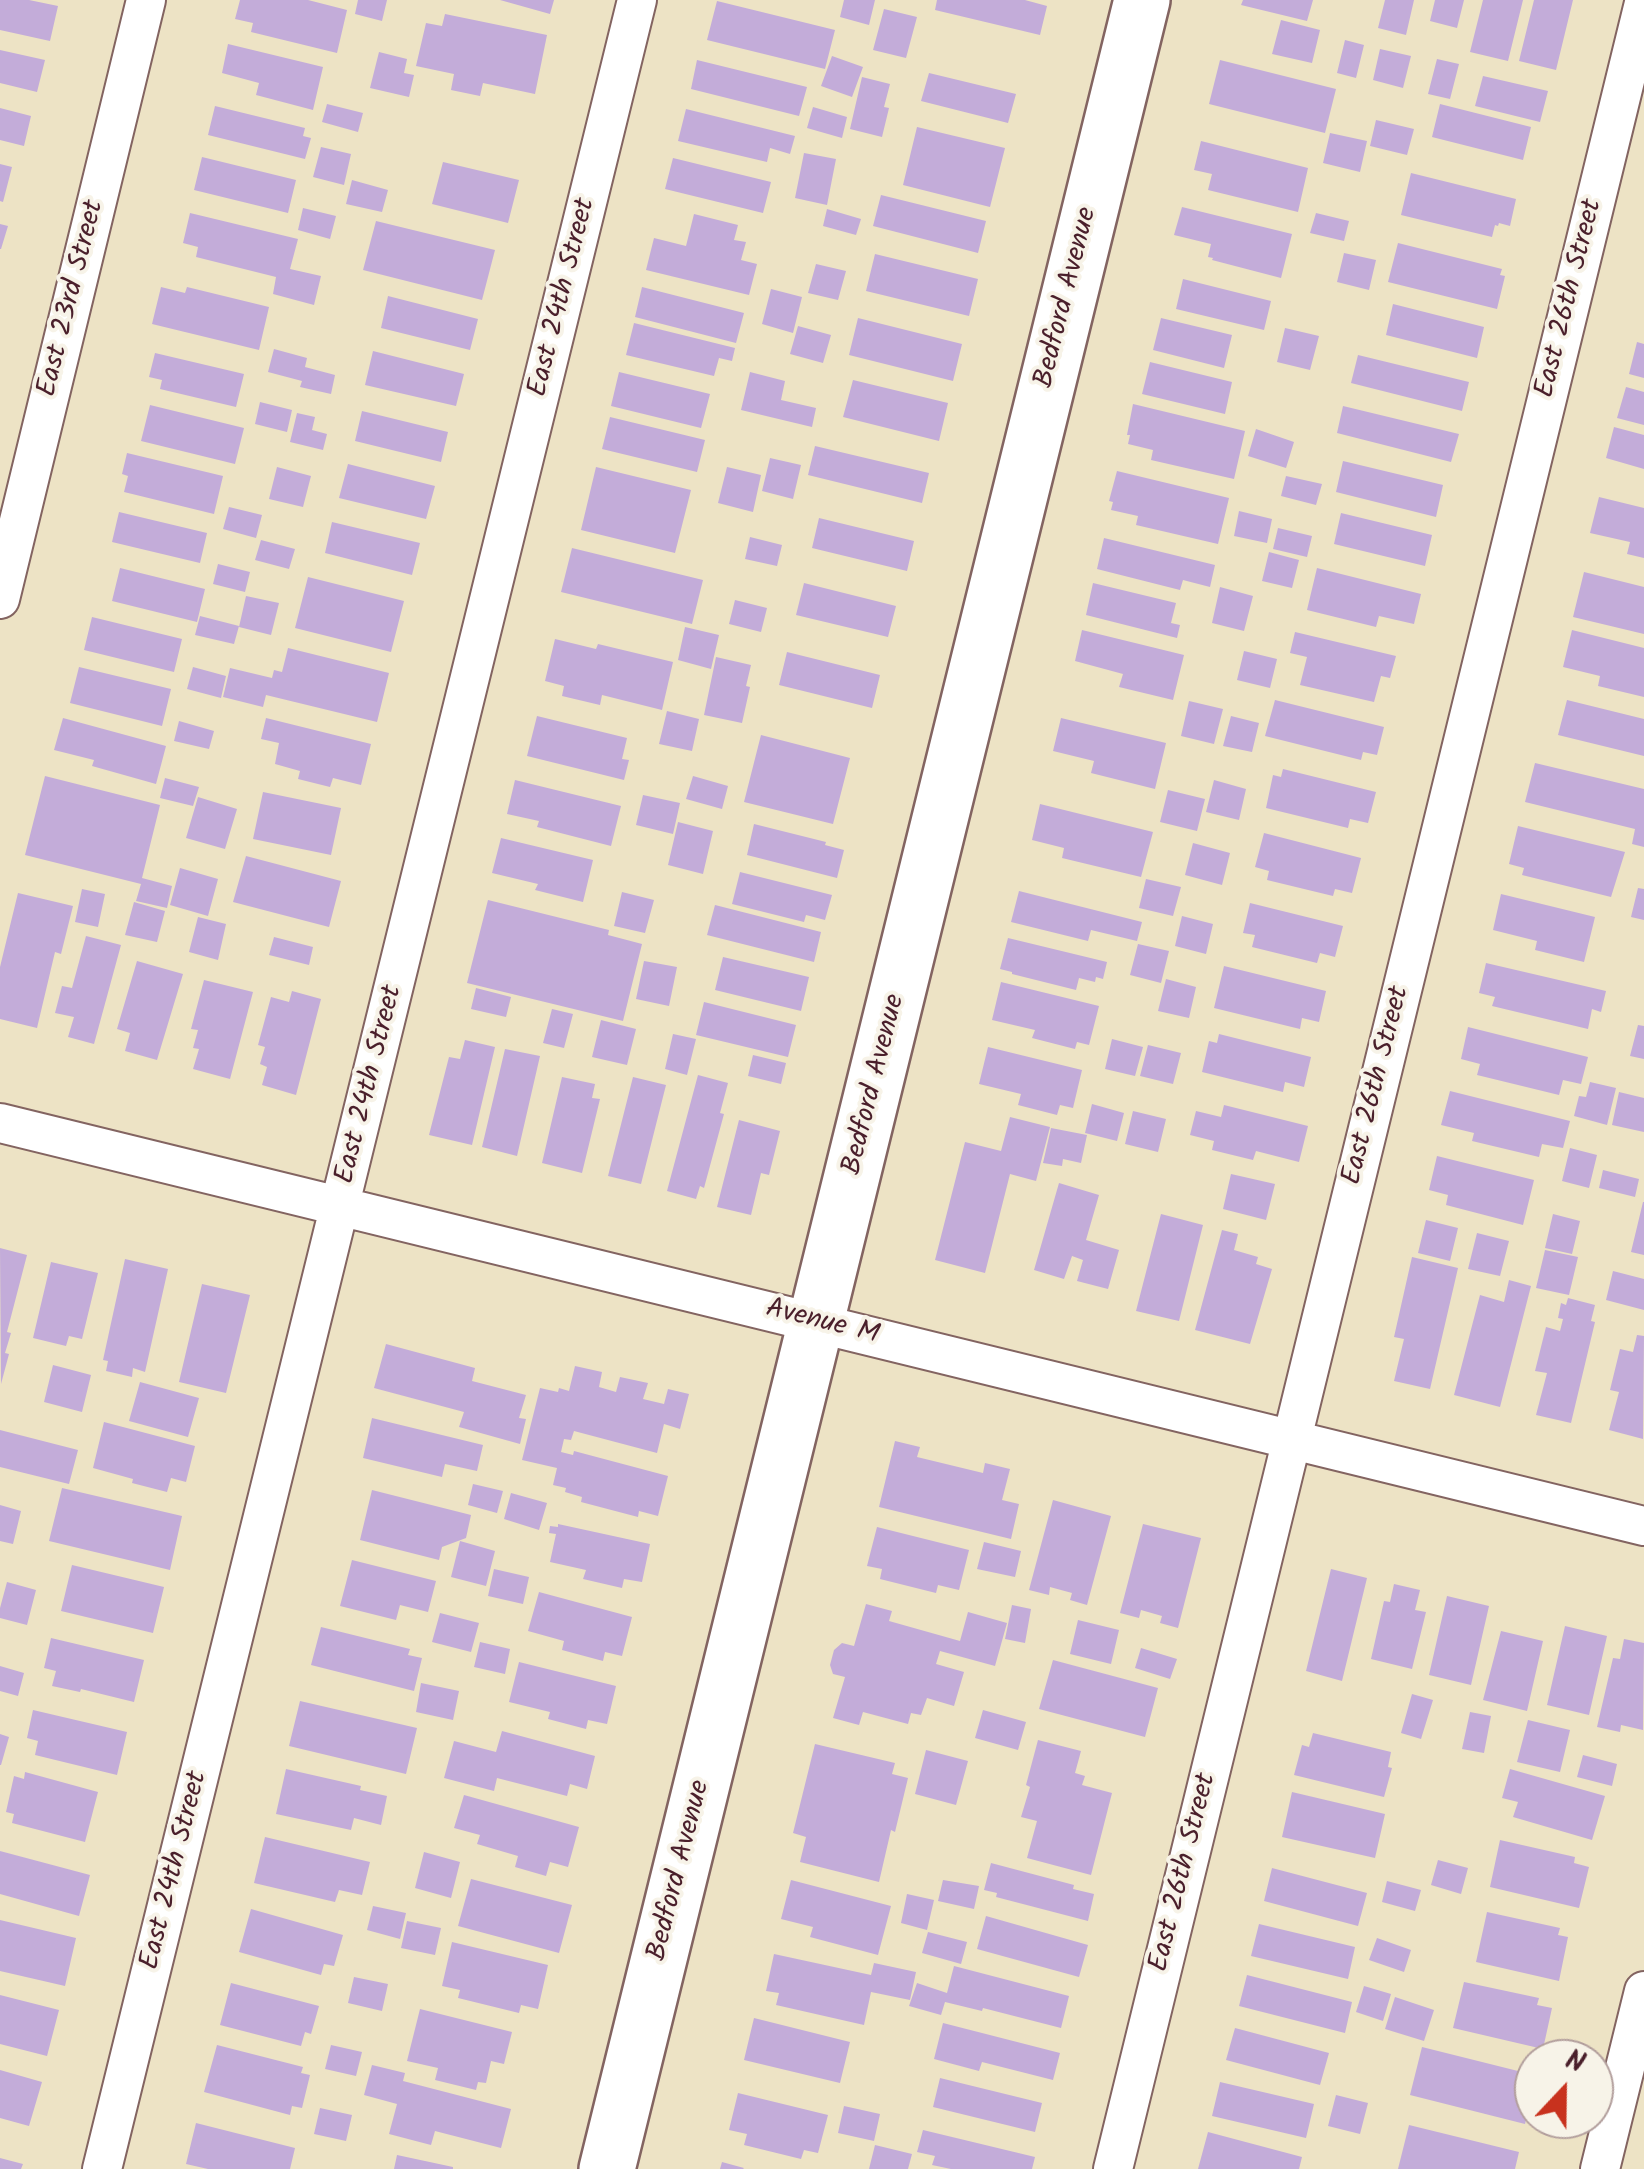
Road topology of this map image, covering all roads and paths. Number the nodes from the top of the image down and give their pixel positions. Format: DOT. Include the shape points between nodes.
graph roads {
  1 [pos="146,0"];
  2 [pos="637,0"];
  3 [pos="1142,0"];
  4 [pos="1644,3"];
  5 [pos="0,598"];
  6 [pos="0,1124"];
  7 [pos="340,1206"];
  8 [pos="816,1323"];
  9 [pos="1291,1439"];
  10 [pos="1644,1526"];
  11 [pos="1644,1991"];
  12 [pos="102,2169"];
  13 [pos="607,2169"];
  14 [pos="1113,2169"];
  15 [pos="1600,2169"];
  1 -- 5 [label="street, East 23rd Street"];
  2 -- 7 [label="street, East 24th Street"];
  3 -- 8 [label="main road, Bedford Avenue"];
  4 -- 9 [label="street, East 26th Street"];
  6 -- 7 [label="street, Avenue M"];
  7 -- 8 [label="street, Avenue M"];
  7 -- 12 [label="street, East 24th Street"];
  8 -- 9 [label="street, Avenue M"];
  8 -- 13 [label="main road, Bedford Avenue"];
  9 -- 10 [label="street, Avenue M"];
  9 -- 14 [label="street, East 26th Street"];
  11 -- 15 [label="street"];
}
